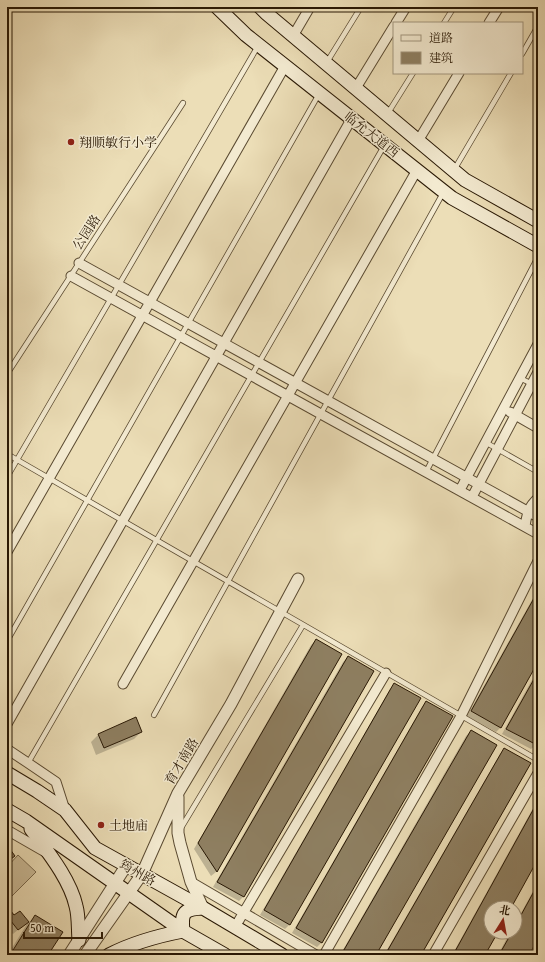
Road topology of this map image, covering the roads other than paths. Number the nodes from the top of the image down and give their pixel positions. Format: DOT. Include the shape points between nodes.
graph roads {
  1 [pos="217,7"];
  2 [pos="310,7"];
  3 [pos="361,7"];
  4 [pos="406,7"];
  5 [pos="454,7"];
  6 [pos="499,7"];
  7 [pos="265,9"];
  8 [pos="397,22"];
  9 [pos="445,22"];
  10 [pos="490,22"];
  11 [pos="538,26"];
  12 [pos="393,28"];
  13 [pos="293,36"];
  14 [pos="259,45"];
  15 [pos="523,52"];
  16 [pos="326,64"];
  17 [pos="286,66"];
  18 [pos="412,74"];
  19 [pos="458,74"];
  20 [pos="510,74"];
  21 [pos="356,88"];
  22 [pos="319,93"];
  23 [pos="183,103"];
  24 [pos="387,115"];
  25 [pos="352,118"];
  26 [pos="418,141"];
  27 [pos="385,145"];
  28 [pos="417,170"];
  29 [pos="454,171"];
  30 [pos="444,191"];
  31 [pos="538,221"];
  32 [pos="538,246"];
  33 [pos="538,257"];
  34 [pos="79,263"];
  35 [pos="71,276"];
  36 [pos="119,285"];
  37 [pos="112,298"];
  38 [pos="150,302"];
  39 [pos="143,315"];
  40 [pos="188,323"];
  41 [pos="181,336"];
  42 [pos="224,343"];
  43 [pos="538,344"];
  44 [pos="216,356"];
  45 [pos="259,362"];
  46 [pos="538,372"];
  47 [pos="7,374"];
  48 [pos="252,376"];
  49 [pos="520,378"];
  50 [pos="296,383"];
  51 [pos="535,386"];
  52 [pos="288,396"];
  53 [pos="328,401"];
  54 [pos="503,409"];
  55 [pos="321,414"];
  56 [pos="515,415"];
  57 [pos="538,428"];
  58 [pos="485,442"];
  59 [pos="497,449"];
  60 [pos="7,454"];
  61 [pos="432,458"];
  62 [pos="17,460"];
  63 [pos="426,472"];
  64 [pos="538,472"];
  65 [pos="7,477"];
  66 [pos="467,477"];
  67 [pos="49,479"];
  68 [pos="479,484"];
  69 [pos="460,490"];
  70 [pos="472,497"];
  71 [pos="538,498"];
  72 [pos="87,500"];
  73 [pos="528,511"];
  74 [pos="538,517"];
  75 [pos="123,521"];
  76 [pos="524,526"];
  77 [pos="538,534"];
  78 [pos="157,540"];
  79 [pos="7,552"];
  80 [pos="538,561"];
  81 [pos="194,562"];
  82 [pos="298,579"];
  83 [pos="228,582"];
  84 [pos="280,612"];
  85 [pos="303,625"];
  86 [pos="7,641"];
  87 [pos="386,673"];
  88 [pos="123,684"];
  89 [pos="154,715"];
  90 [pos="461,716"];
  91 [pos="7,724"];
  92 [pos="7,749"];
  93 [pos="538,760"];
  94 [pos="28,763"];
  95 [pos="7,773"];
  96 [pos="538,773"];
  97 [pos="178,793"];
  98 [pos="7,810"];
  99 [pos="65,810"];
  100 [pos="26,821"];
  101 [pos="7,830"];
  102 [pos="178,833"];
  103 [pos="50,855"];
  104 [pos="126,866"];
  105 [pos="142,874"];
  106 [pos="191,882"];
  107 [pos="115,883"];
  108 [pos="129,893"];
  109 [pos="203,908"];
  110 [pos="243,913"];
  111 [pos="235,927"];
  112 [pos="183,931"];
  113 [pos="79,940"];
  114 [pos="538,949"];
  115 [pos="69,955"];
  116 [pos="85,955"];
  117 [pos="109,955"];
  118 [pos="225,955"];
  119 [pos="282,955"];
  120 [pos="316,955"];
  121 [pos="324,955"];
  122 [pos="433,955"];
  123 [pos="535,955"];
  1 -- 14 [label="main road, 临允大道西"];
  2 -- 13 [label="street"];
  3 -- 16 [label="lane"];
  4 -- 8 [label="street"];
  5 -- 9 [label="lane"];
  6 -- 10 [label="street"];
  7 -- 13 [label="main road, 临允大道西"];
  11 -- 15 [label="lane"];
  12 -- 21 [label="street"];
  13 -- 16 [label="main road, 临允大道西"];
  14 -- 17 [label="main road, 临允大道西"];
  14 -- 36 [label="lane"];
  16 -- 21 [label="main road, 临允大道西"];
  17 -- 22 [label="main road, 临允大道西"];
  17 -- 38 [label="street"];
  18 -- 24 [label="lane"];
  19 -- 26 [label="street"];
  20 -- 29 [label="lane"];
  21 -- 24 [label="main road, 临允大道西"];
  22 -- 25 [label="main road, 临允大道西"];
  22 -- 40 [label="lane"];
  23 -- 34 [label="lane, 公园路"];
  24 -- 26 [label="main road, 临允大道西"];
  25 -- 27 [label="main road, 临允大道西"];
  25 -- 42 [label="street"];
  26 -- 29 [label="main road, 临允大道西"];
  27 -- 28 [label="main road, 临允大道西"];
  27 -- 45 [label="lane"];
  28 -- 30 [label="main road, 临允大道西"];
  28 -- 50 [label="street"];
  29 -- 31 [label="main road, 临允大道西" via="465,180"];
  30 -- 32 [label="main road, 临允大道西" via="452,198"];
  30 -- 53 [label="lane"];
  33 -- 61 [label="lane"];
  34 -- 35 [label="lane, 公园路"];
  34 -- 36 [label="street"];
  35 -- 37 [label="street"];
  35 -- 47 [label="lane, 公园路"];
  36 -- 37 [label="lane"];
  36 -- 38 [label="street"];
  37 -- 39 [label="street"];
  37 -- 62 [label="lane"];
  38 -- 39 [label="street"];
  38 -- 40 [label="street"];
  39 -- 41 [label="street"];
  39 -- 67 [label="street"];
  40 -- 41 [label="lane"];
  40 -- 42 [label="street"];
  41 -- 44 [label="street"];
  41 -- 72 [label="lane"];
  42 -- 44 [label="street"];
  42 -- 45 [label="street"];
  43 -- 49 [label="street"];
  44 -- 48 [label="street"];
  44 -- 75 [label="street"];
  45 -- 48 [label="lane"];
  45 -- 50 [label="street"];
  46 -- 51 [label="street"];
  48 -- 52 [label="street"];
  48 -- 78 [label="lane"];
  49 -- 51 [label="lane"];
  49 -- 54 [label="street"];
  50 -- 52 [label="street"];
  50 -- 53 [label="street"];
  51 -- 56 [label="street"];
  52 -- 55 [label="street"];
  52 -- 81 [label="street"];
  53 -- 55 [label="lane"];
  53 -- 61 [label="street"];
  54 -- 56 [label="street"];
  54 -- 58 [label="street"];
  55 -- 63 [label="street"];
  55 -- 83 [label="lane"];
  56 -- 57 [label="street"];
  56 -- 59 [label="street"];
  58 -- 59 [label="lane"];
  58 -- 66 [label="street"];
  59 -- 64 [label="lane"];
  59 -- 68 [label="street"];
  60 -- 62 [label="lane"];
  61 -- 63 [label="lane"];
  61 -- 66 [label="street"];
  62 -- 65 [label="lane"];
  62 -- 67 [label="lane"];
  63 -- 69 [label="street"];
  66 -- 68 [label="street"];
  66 -- 69 [label="street"];
  67 -- 72 [label="lane"];
  67 -- 79 [label="street"];
  68 -- 70 [label="street"];
  68 -- 73 [label="street"];
  69 -- 70 [label="street"];
  70 -- 76 [label="street"];
  71 -- 73 [label="street"];
  72 -- 75 [label="lane"];
  72 -- 86 [label="lane"];
  73 -- 74 [label="street"];
  73 -- 76 [label="street"];
  75 -- 78 [label="lane"];
  75 -- 91 [label="street"];
  76 -- 77 [label="street"];
  78 -- 81 [label="lane"];
  78 -- 94 [label="lane"];
  80 -- 90 [label="street"];
  81 -- 83 [label="lane"];
  81 -- 88 [label="street"];
  82 -- 84 [label="street, 育才南路"];
  83 -- 84 [label="lane"];
  83 -- 89 [label="lane"];
  84 -- 85 [label="lane"];
  84 -- 97 [label="street, 育才南路" via="231,704"];
  85 -- 87 [label="lane"];
  85 -- 102 [label="lane"];
  87 -- 90 [label="lane"];
  87 -- 110 [label="street"];
  90 -- 93 [label="lane"];
  90 -- 121 [label="street"];
  92 -- 94 [label="street"];
  94 -- 99 [label="street" via="56,782"];
  95 -- 99 [label="main road, 筠州路"];
  96 -- 122 [label="street"];
  97 -- 102 [label="street"];
  97 -- 105 [label="street, 育才南路"];
  98 -- 100 [label="main road, 筠州路"];
  99 -- 104 [label="main road, 筠州路" via="95,848"];
  100 -- 103 [label="main road"];
  100 -- 107 [label="main road, 筠州路"];
  101 -- 103 [label="street"];
  102 -- 106 [label="street"];
  103 -- 113 [label="main road" via="70,888 76,907"];
  104 -- 105 [label="main road, 筠州路"];
  104 -- 107 [label="street"];
  105 -- 108 [label="street, 育才南路"];
  105 -- 109 [label="main road, 筠州路"];
  106 -- 109 [label="street"];
  106 -- 110 [label="street"];
  107 -- 108 [label="main road, 筠州路"];
  107 -- 113 [label="street"];
  108 -- 112 [label="main road, 筠州路"];
  108 -- 116 [label="street, 育才南路"];
  109 -- 111 [label="main road, 筠州路"];
  109 -- 112 [label="main road" via="190,909 184,913"];
  110 -- 111 [label="street"];
  110 -- 120 [label="street"];
  111 -- 119 [label="main road, 筠州路"];
  112 -- 117 [label="main road" via="161,935"];
  112 -- 118 [label="main road, 筠州路"];
  113 -- 115 [label="street"];
  114 -- 123 [label="street"];
}
